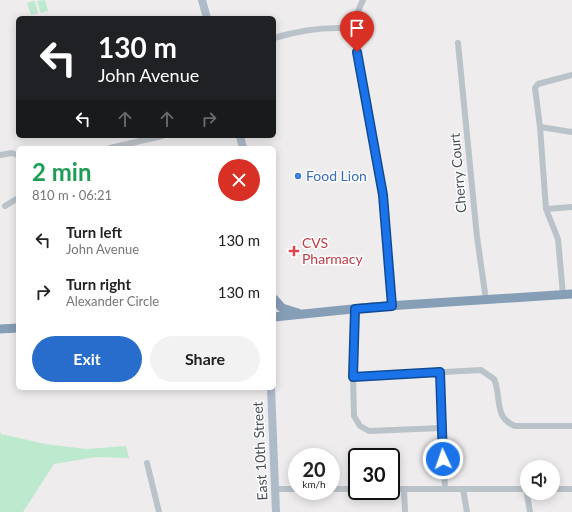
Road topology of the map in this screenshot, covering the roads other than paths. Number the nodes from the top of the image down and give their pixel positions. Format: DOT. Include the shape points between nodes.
graph roads {
  1 [pos="202,0"];
  2 [pos="363,0"];
  3 [pos="206,16"];
  4 [pos="355,29"];
  5 [pos="276,38"];
  6 [pos="458,43"];
  7 [pos="572,75"];
  8 [pos="540,127"];
  9 [pos="572,132"];
  10 [pos="153,138"];
  11 [pos="119,146"];
  12 [pos="16,154"];
  13 [pos="0,155"];
  14 [pos="16,199"];
  15 [pos="5,206"];
  16 [pos="572,207"];
  17 [pos="546,209"];
  18 [pos="567,294"];
  19 [pos="486,300"];
  20 [pos="276,301"];
  21 [pos="392,306"];
  22 [pos="355,309"];
  23 [pos="301,315"];
  24 [pos="276,317"];
  25 [pos="16,328"];
  26 [pos="0,329"];
  27 [pos="440,372"];
  28 [pos="353,377"];
  29 [pos="271,390"];
  30 [pos="572,426"];
  31 [pos="442,428"];
  32 [pos="147,463"];
  33 [pos="275,489"];
  34 [pos="288,489"];
  35 [pos="400,489"];
  36 [pos="404,489"];
  37 [pos="445,489"];
  38 [pos="464,489"];
  39 [pos="520,489"];
  40 [pos="560,489"];
  41 [pos="572,489"];
  42 [pos="528,500"];
  43 [pos="159,512"];
  44 [pos="276,512"];
  45 [pos="405,512"];
  46 [pos="467,512"];
  47 [pos="530,512"];
  1 -- 3 [label="main road"];
  2 -- 4 [label="street" via="356,14"];
  4 -- 5 [label="street" via="316,28"];
  4 -- 21 [label="street" via="383,195"];
  6 -- 19 [label="street, Cherry Court" via="477,237"];
  7 -- 8 [label="street" via="538,84 535,88"];
  8 -- 9 [label="street"];
  8 -- 17 [label="street"];
  10 -- 11 [label="street"];
  12 -- 13 [label="street"];
  14 -- 15 [label="street"];
  16 -- 17 [label="street"];
  17 -- 18 [label="street" via="558,239"];
  18 -- 19 [label="highway"];
  19 -- 21 [label="highway"];
  20 -- 23 [label="highway" via="282,308"];
  21 -- 22 [label="highway"];
  22 -- 23 [label="highway"];
  22 -- 28 [label="street"];
  23 -- 24 [label="highway"];
  25 -- 26 [label="highway"];
  27 -- 28 [label="street"];
  27 -- 30 [label="street" via="480,370 488,373 496,384 503,418 515,426"];
  27 -- 31 [label="street"];
  28 -- 31 [label="street" via="354,416 360,426 369,430"];
  29 -- 33 [label="main road, East 10th Street"];
  31 -- 37 [label="street"];
  32 -- 43 [label="street"];
  33 -- 34 [label="street"];
  33 -- 44 [label="main road, East 10th Street"];
  35 -- 36 [label="street"];
  36 -- 37 [label="street"];
  36 -- 45 [label="street"];
  37 -- 38 [label="street"];
  38 -- 39 [label="street"];
  38 -- 46 [label="street"];
  40 -- 41 [label="street"];
  42 -- 47 [label="street"];
}
